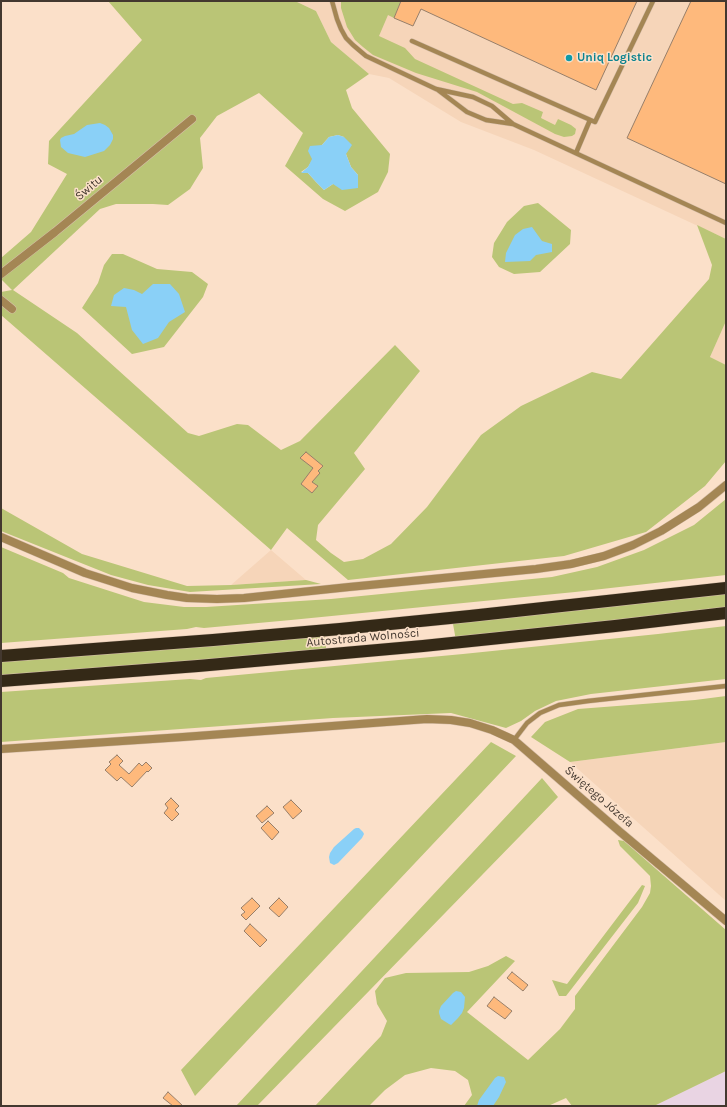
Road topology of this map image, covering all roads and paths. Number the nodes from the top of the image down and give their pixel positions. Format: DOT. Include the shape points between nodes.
graph roads {
  1 [pos="332,1"];
  2 [pos="653,1"];
  3 [pos="412,41"];
  4 [pos="436,89"];
  5 [pos="192,119"];
  6 [pos="590,120"];
  7 [pos="513,124"];
  8 [pos="576,153"];
  9 [pos="726,224"];
  10 [pos="1,274"];
  11 [pos="1,300"];
  12 [pos="12,309"];
  13 [pos="726,485"];
  14 [pos="1,538"];
  15 [pos="726,588"];
  16 [pos="726,613"];
  17 [pos="1,656"];
  18 [pos="1,681"];
  19 [pos="726,686"];
  20 [pos="514,740"];
  21 [pos="1,749"];
  22 [pos="726,921"];
  1 -- 4 [label="lane" via="341,29 358,50 375,61"];
  2 -- 6 [label="lane" via="595,122"];
  3 -- 6 [label="lane"];
  4 -- 7 [label="lane" via="467,112 486,120"];
  4 -- 7 [label="lane" via="473,97 492,106"];
  5 -- 10 [label="street, Świtu"];
  6 -- 8 [label="lane"];
  7 -- 8 [label="lane"];
  8 -- 9 [label="lane"];
  11 -- 12 [label="street"];
  13 -- 14 [label="street" via="699,507 661,531 604,556 571,564 244,598 187,598 132,588 85,573"];
  15 -- 17 [label="highway, Autostrada Wolności" via="347,628"];
  16 -- 18 [label="highway, Autostrada Wolności" via="375,651"];
  19 -- 20 [label="lane" via="560,705 540,713 527,723"];
  20 -- 21 [label="street, Świętego Józefa" via="470,723 427,719"];
  20 -- 22 [label="street, Świętego Józefa"];
}
